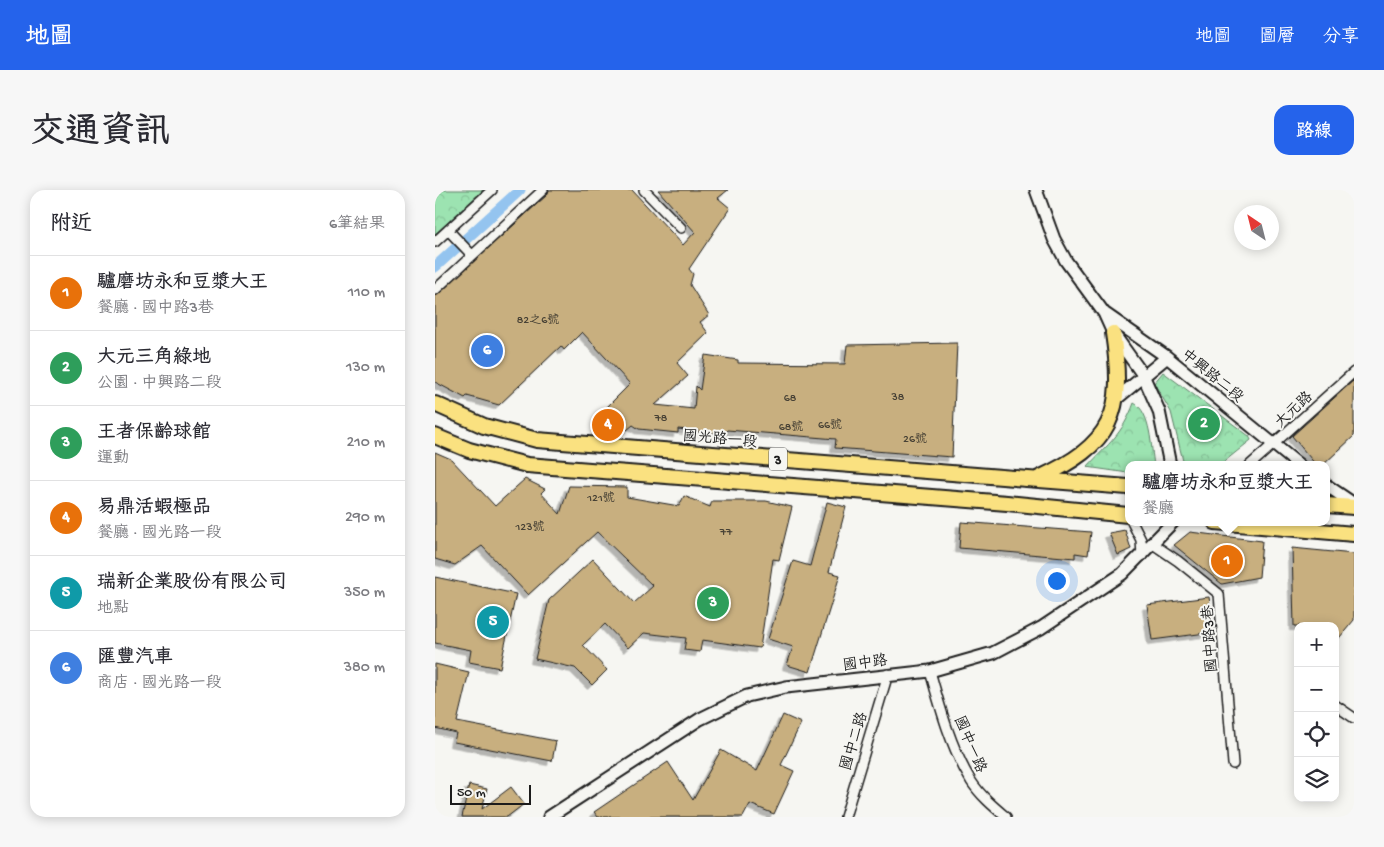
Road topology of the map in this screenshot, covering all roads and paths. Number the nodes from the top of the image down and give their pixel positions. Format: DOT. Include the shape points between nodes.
graph roads {
  1 [pos="492,190"];
  2 [pos="543,190"];
  3 [pos="644,190"];
  4 [pos="1036,190"];
  5 [pos="681,228"];
  6 [pos="448,230"];
  7 [pos="435,242"];
  8 [pos="472,255"];
  9 [pos="435,290"];
  10 [pos="1104,312"];
  11 [pos="1113,333"];
  12 [pos="1167,357"];
  13 [pos="1354,372"];
  14 [pos="1143,375"];
  15 [pos="1115,400"];
  16 [pos="435,404"];
  17 [pos="435,436"];
  18 [pos="1274,445"];
  19 [pos="1169,461"];
  20 [pos="1255,461"];
  21 [pos="1294,461"];
  22 [pos="1035,480"];
  23 [pos="1125,487"];
  24 [pos="1330,488"];
  25 [pos="1330,505"];
  26 [pos="1354,506"];
  27 [pos="1125,516"];
  28 [pos="1134,526"];
  29 [pos="1169,526"];
  30 [pos="1261,526"];
  31 [pos="1354,534"];
  32 [pos="1153,544"];
  33 [pos="1142,556"];
  34 [pos="930,671"];
  35 [pos="888,674"];
  36 [pos="1339,708"];
  37 [pos="1354,718"];
  38 [pos="1233,764"];
  39 [pos="549,817"];
  40 [pos="845,817"];
  41 [pos="1006,817"];
  1 -- 6 [label="street"];
  2 -- 8 [label="street"];
  3 -- 5 [label="street"];
  4 -- 10 [label="street, 中興路二段" via="1062,255"];
  6 -- 7 [label="street"];
  6 -- 8 [label="street"];
  8 -- 9 [label="street"];
  10 -- 11 [label="street, 中興路二段"];
  10 -- 12 [label="street, 中興路二段"];
  11 -- 14 [label="street, 中興路二段"];
  11 -- 15 [label="main road" via="1118,370"];
  12 -- 14 [label="street"];
  12 -- 18 [label="street, 中興路二段"];
  13 -- 18 [label="street, 大元路"];
  14 -- 15 [label="street"];
  14 -- 19 [label="street, 中興路二段" via="1159,411"];
  15 -- 22 [label="main road" via="1103,433 1094,444"];
  16 -- 22 [label="main road, 國光路一段 / 3" via="484,426 537,440"];
  17 -- 27 [label="main road, 3" via="469,450 527,465"];
  18 -- 20 [label="street, 大元路"];
  18 -- 21 [label="street, 中興路二段"];
  22 -- 23 [label="main road, 國光路一段 / 3"];
  24 -- 26 [label="street"];
  25 -- 26 [label="main road"];
  28 -- 33 [label="street" via="1142,543"];
  29 -- 32 [label="street, 國中路"];
  30 -- 31 [label="main road"];
  32 -- 33 [label="street, 國中路"];
  32 -- 38 [label="street, 國中路3巷" via="1219,594"];
  33 -- 34 [label="street, 國中路" via="1089,598 1020,640 993,653"];
  34 -- 35 [label="street, 國中路"];
  34 -- 41 [label="street, 國中一路" via="955,746 971,780 981,795"];
  35 -- 39 [label="street, 國中路" via="786,687 747,696 700,719"];
  35 -- 40 [label="street, 國中二路"];
  36 -- 37 [label="street"];
}
